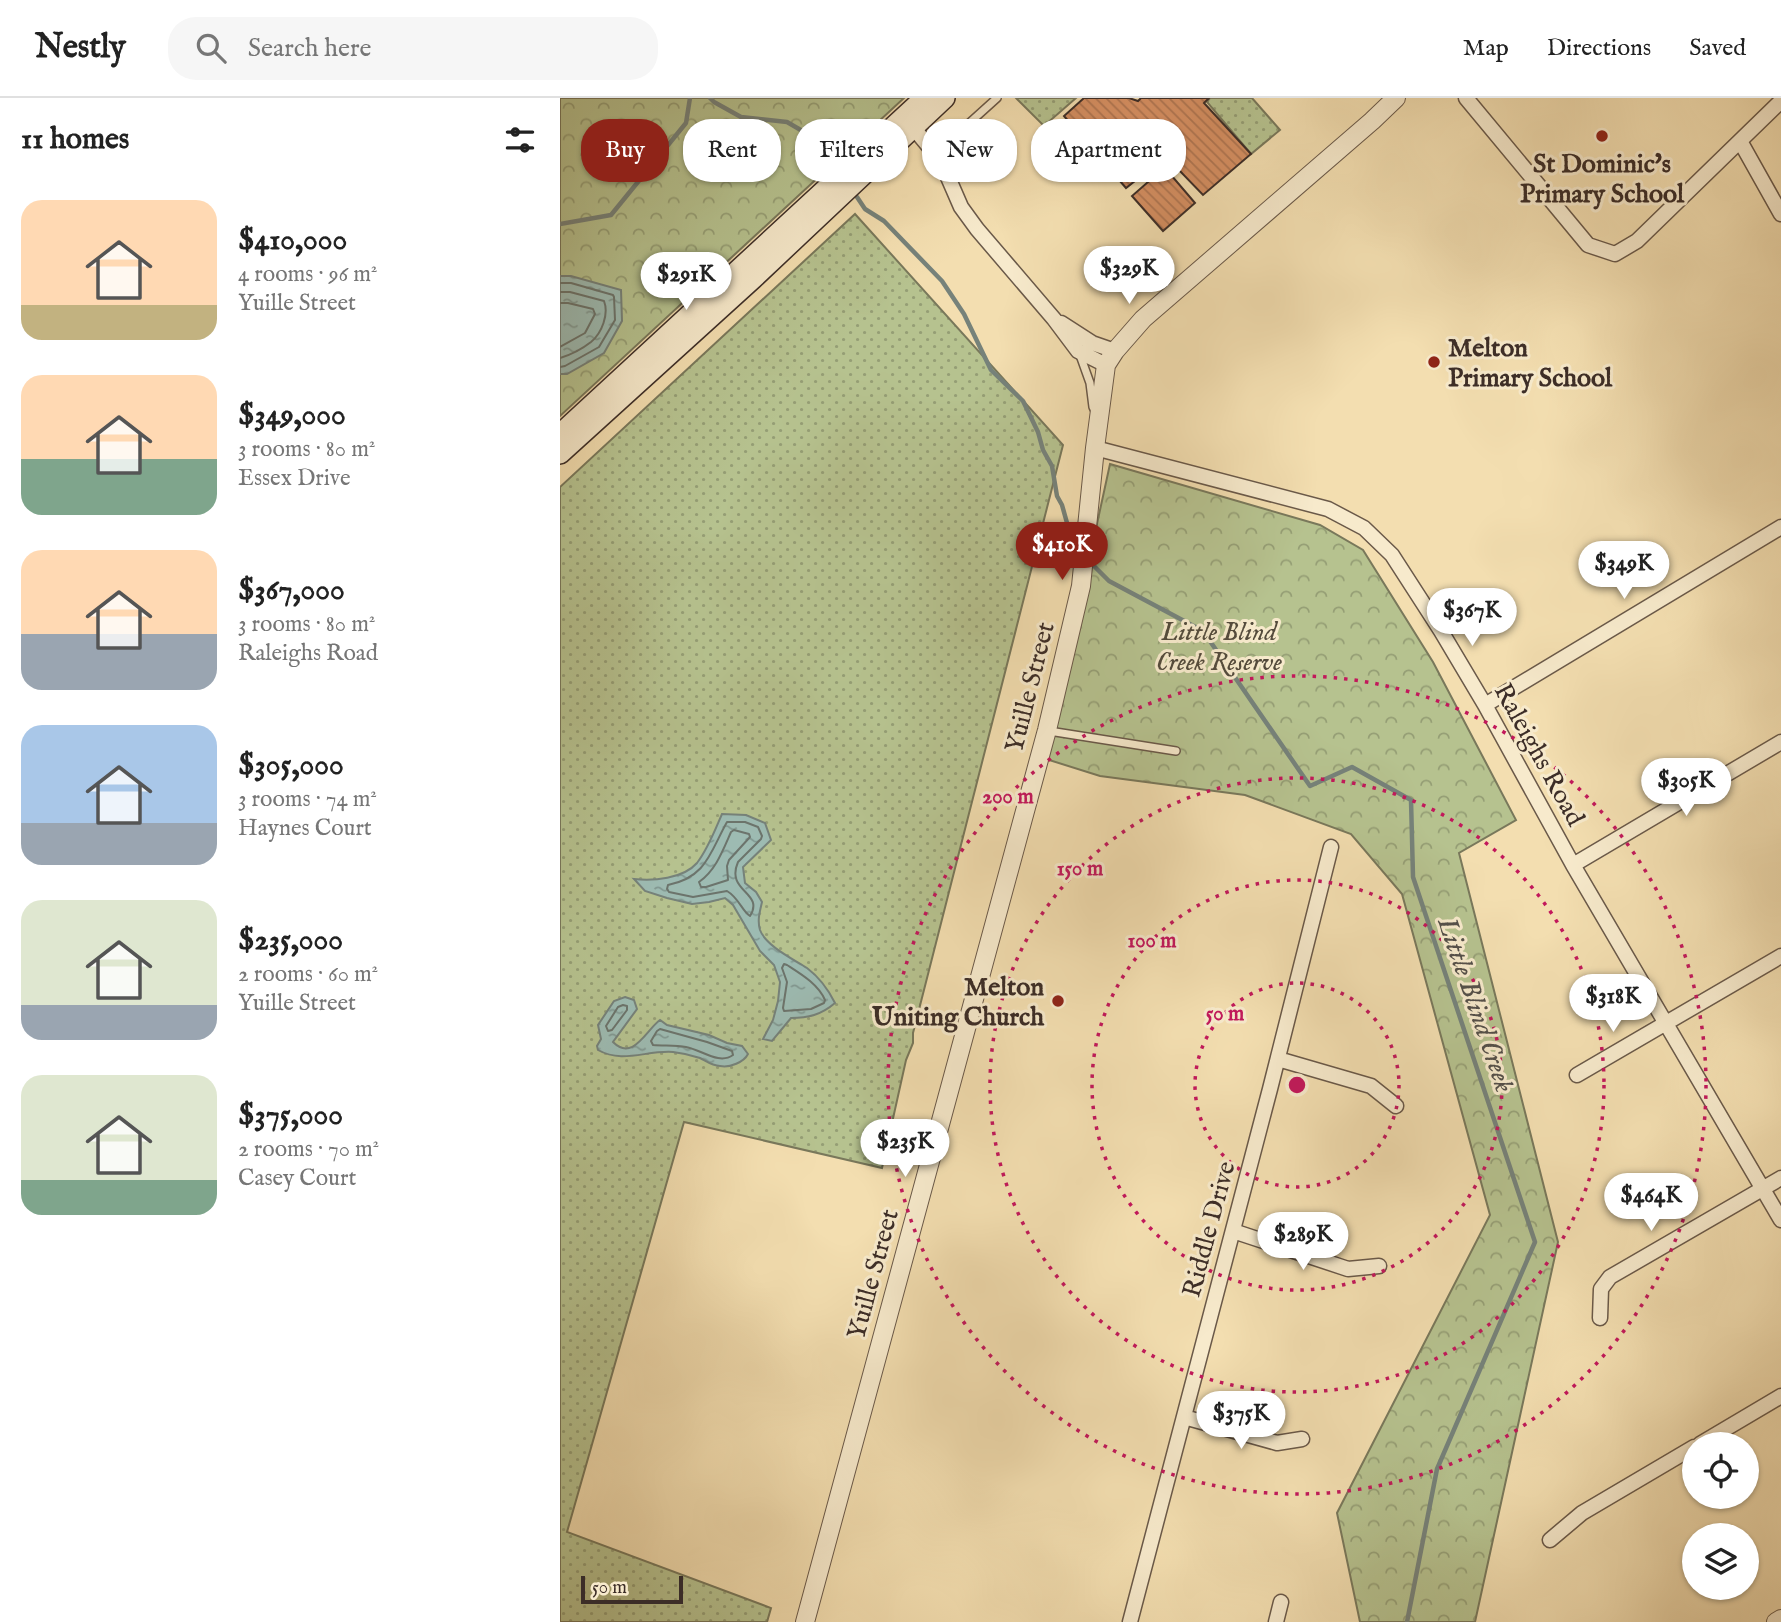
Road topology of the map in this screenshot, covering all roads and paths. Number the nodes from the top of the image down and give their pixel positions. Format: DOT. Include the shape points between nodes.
graph roads {
  1 [pos="924,98"];
  2 [pos="945,98"];
  3 [pos="997,98"];
  4 [pos="1396,98"];
  5 [pos="1466,98"];
  6 [pos="1781,101"];
  7 [pos="974,119"];
  8 [pos="909,122"];
  9 [pos="922,138"];
  10 [pos="1740,141"];
  11 [pos="951,182"];
  12 [pos="1781,214"];
  13 [pos="1054,318"];
  14 [pos="1078,351"];
  15 [pos="1111,358"];
  16 [pos="1099,417"];
  17 [pos="560,434"];
  18 [pos="1095,448"];
  19 [pos="560,454"];
  20 [pos="1781,527"];
  21 [pos="1485,705"];
  22 [pos="1047,730"];
  23 [pos="1781,742"];
  24 [pos="1176,751"];
  25 [pos="1331,847"];
  26 [pos="1573,865"];
  27 [pos="1781,956"];
  28 [pos="1667,1023"];
  29 [pos="1278,1059"];
  30 [pos="1577,1075"];
  31 [pos="1396,1106"];
  32 [pos="1781,1178"];
  33 [pos="1763,1188"];
  34 [pos="1781,1220"];
  35 [pos="1233,1231"];
  36 [pos="1379,1266"];
  37 [pos="1600,1318"];
  38 [pos="1781,1396"];
  39 [pos="1184,1417"];
  40 [pos="1720,1432"];
  41 [pos="1302,1439"];
  42 [pos="1682,1454"];
  43 [pos="1550,1540"];
  44 [pos="1281,1602"];
  45 [pos="1781,1619"];
  46 [pos="805,1622"];
  47 [pos="1130,1622"];
  48 [pos="1276,1622"];
  49 [pos="1776,1622"];
  1 -- 8 [label="main road"];
  2 -- 8 [label="main road"];
  3 -- 7 [label="lane"];
  4 -- 15 [label="street" via="1143,319"];
  5 -- 10 [label="street" via="1588,245 1615,254 1637,241"];
  6 -- 10 [label="street"];
  8 -- 9 [label="street"];
  8 -- 17 [label="main road"];
  8 -- 19 [label="main road" via="753,279"];
  10 -- 12 [label="street"];
  11 -- 13 [label="street" via="961,207"];
  13 -- 14 [label="street"];
  13 -- 15 [label="street"];
  14 -- 15 [label="street"];
  14 -- 16 [label="lane"];
  15 -- 16 [label="street, Yuille Street"];
  16 -- 18 [label="street, Yuille Street"];
  18 -- 21 [label="street, Raleighs Road" via="1328,509 1364,528 1392,555"];
  18 -- 22 [label="street, Yuille Street" via="1080,586"];
  20 -- 21 [label="street"];
  21 -- 26 [label="street, Raleighs Road"];
  22 -- 24 [label="lane"];
  22 -- 46 [label="street, Yuille Street"];
  23 -- 26 [label="street"];
  25 -- 29 [label="street, Riddle Drive"];
  26 -- 28 [label="street, Raleighs Road"];
  27 -- 28 [label="street"];
  28 -- 30 [label="street"];
  28 -- 33 [label="street, Raleighs Road"];
  29 -- 31 [label="street" via="1371,1087"];
  29 -- 35 [label="street, Riddle Drive"];
  32 -- 33 [label="street"];
  33 -- 34 [label="street, Raleighs Road"];
  33 -- 37 [label="street" via="1610,1277 1601,1289"];
  35 -- 36 [label="street" via="1348,1269"];
  35 -- 39 [label="street, Riddle Drive"];
  38 -- 40 [label="street"];
  39 -- 41 [label="street" via="1277,1443"];
  39 -- 47 [label="street, Riddle Drive"];
  42 -- 43 [label="street" via="1582,1513"];
  44 -- 48 [label="street"];
  45 -- 49 [label="street"];
}
